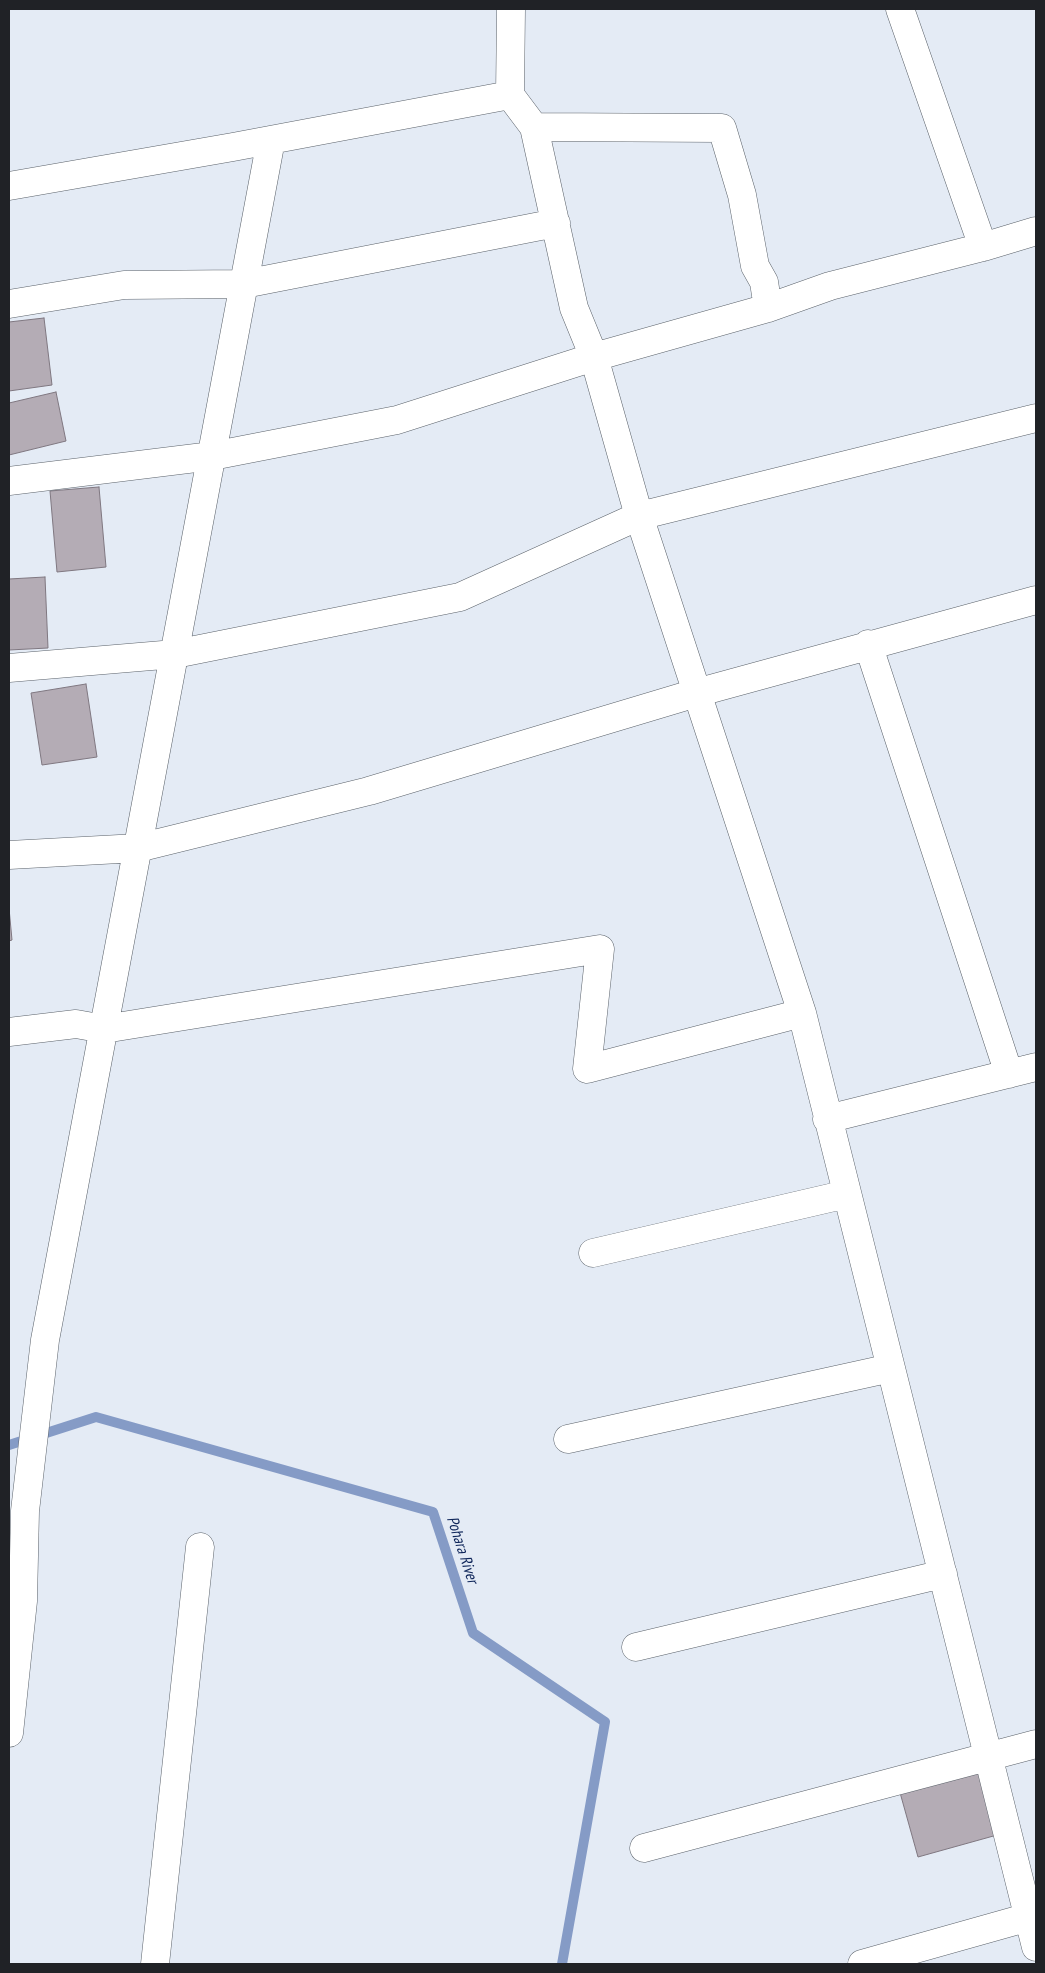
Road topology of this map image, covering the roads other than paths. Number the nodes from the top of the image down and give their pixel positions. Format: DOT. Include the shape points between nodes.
graph roads {
  1 [pos="510,9"];
  2 [pos="900,9"];
  3 [pos="510,96"];
  4 [pos="534,127"];
  5 [pos="271,140"];
  6 [pos="9,186"];
  7 [pos="556,222"];
  8 [pos="1036,232"];
  9 [pos="983,247"];
  10 [pos="244,284"];
  11 [pos="9,304"];
  12 [pos="768,308"];
  13 [pos="594,357"];
  14 [pos="1036,418"];
  15 [pos="212,456"];
  16 [pos="9,481"];
  17 [pos="639,516"];
  18 [pos="1036,600"];
  19 [pos="868,644"];
  20 [pos="175,654"];
  21 [pos="9,668"];
  22 [pos="696,693"];
  23 [pos="138,848"];
  24 [pos="9,855"];
  25 [pos="802,1014"];
  26 [pos="104,1029"];
  27 [pos="9,1032"];
  28 [pos="1036,1067"];
  29 [pos="1010,1074"];
  30 [pos="828,1118"];
  31 [pos="847,1194"];
  32 [pos="593,1253"];
  33 [pos="891,1368"];
  34 [pos="568,1440"];
  35 [pos="200,1547"];
  36 [pos="943,1574"];
  37 [pos="16,1601"];
  38 [pos="636,1647"];
  39 [pos="9,1733"];
  40 [pos="1036,1744"];
  41 [pos="989,1756"];
  42 [pos="644,1848"];
  43 [pos="1029,1918"];
  44 [pos="1036,1947"];
  45 [pos="155,1964"];
  46 [pos="862,1964"];
  1 -- 3 [label="street"];
  2 -- 9 [label="street"];
  3 -- 4 [label="street"];
  3 -- 5 [label="street"];
  4 -- 7 [label="street"];
  4 -- 12 [label="street" via="722,128 742,195 755,266 764,282"];
  5 -- 6 [label="street"];
  5 -- 10 [label="street"];
  7 -- 10 [label="street"];
  7 -- 13 [label="street" via="574,308"];
  8 -- 9 [label="street"];
  9 -- 12 [label="street" via="830,286"];
  10 -- 11 [label="street" via="124,285"];
  10 -- 15 [label="street"];
  12 -- 13 [label="street"];
  13 -- 15 [label="street" via="397,420"];
  13 -- 17 [label="street"];
  14 -- 17 [label="street"];
  15 -- 16 [label="street"];
  15 -- 20 [label="street"];
  17 -- 20 [label="street" via="460,597"];
  17 -- 22 [label="street"];
  18 -- 19 [label="street"];
  19 -- 22 [label="street"];
  19 -- 29 [label="street"];
  20 -- 21 [label="street"];
  20 -- 23 [label="street"];
  22 -- 23 [label="street" via="370,791"];
  22 -- 25 [label="street"];
  23 -- 24 [label="street"];
  23 -- 26 [label="street"];
  25 -- 26 [label="street" via="587,1069 600,949"];
  25 -- 30 [label="street"];
  26 -- 27 [label="street" via="76,1024"];
  26 -- 37 [label="street" via="45,1340"];
  28 -- 29 [label="street"];
  29 -- 30 [label="street"];
  30 -- 31 [label="street"];
  31 -- 32 [label="street"];
  31 -- 33 [label="street"];
  33 -- 34 [label="street"];
  33 -- 36 [label="street"];
  35 -- 45 [label="street"];
  36 -- 38 [label="street"];
  36 -- 41 [label="street"];
  37 -- 39 [label="street"];
  40 -- 41 [label="street"];
  41 -- 42 [label="street"];
  41 -- 43 [label="street"];
  43 -- 44 [label="street"];
  43 -- 46 [label="street"];
}
